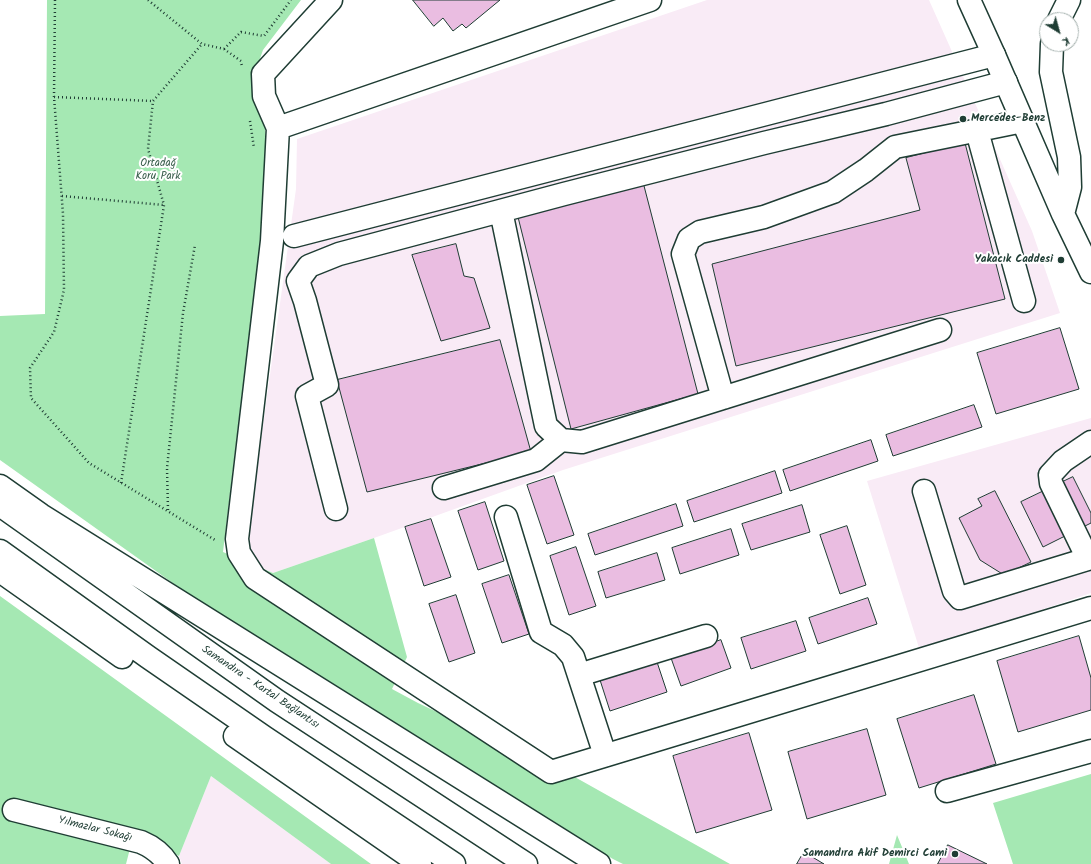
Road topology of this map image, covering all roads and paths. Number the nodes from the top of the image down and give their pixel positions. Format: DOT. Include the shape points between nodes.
graph roads {
  1 [pos="54,0"];
  2 [pos="148,0"];
  3 [pos="290,0"];
  4 [pos="331,0"];
  5 [pos="650,0"];
  6 [pos="968,0"];
  7 [pos="1069,0"];
  8 [pos="1064,12"];
  9 [pos="202,44"];
  10 [pos="224,48"];
  11 [pos="1052,52"];
  12 [pos="994,55"];
  13 [pos="242,68"];
  14 [pos="1006,82"];
  15 [pos="54,97"];
  16 [pos="153,101"];
  17 [pos="886,114"];
  18 [pos="249,115"];
  19 [pos="1023,121"];
  20 [pos="278,128"];
  21 [pos="976,131"];
  22 [pos="895,147"];
  23 [pos="255,154"];
  24 [pos="62,196"];
  25 [pos="164,205"];
  26 [pos="501,211"];
  27 [pos="1063,214"];
  28 [pos="294,236"];
  29 [pos="196,245"];
  30 [pos="1091,272"];
  31 [pos="1024,300"];
  32 [pos="940,330"];
  33 [pos="723,398"];
  34 [pos="561,440"];
  35 [pos="1091,442"];
  36 [pos="121,482"];
  37 [pos="0,486"];
  38 [pos="444,488"];
  39 [pos="924,491"];
  40 [pos="0,505"];
  41 [pos="336,509"];
  42 [pos="168,511"];
  43 [pos="506,517"];
  44 [pos="216,532"];
  45 [pos="237,539"];
  46 [pos="215,540"];
  47 [pos="0,551"];
  48 [pos="1089,558"];
  49 [pos="0,571"];
  50 [pos="1091,608"];
  51 [pos="706,636"];
  52 [pos="579,675"];
  53 [pos="1091,751"];
  54 [pos="605,755"];
  55 [pos="946,791"];
  56 [pos="14,810"];
  57 [pos="168,864"];
  58 [pos="420,864"];
  59 [pos="454,864"];
  60 [pos="526,864"];
  61 [pos="599,864"];
  1 -- 15 [label="path"];
  2 -- 9 [label="path"];
  3 -- 10 [label="path" via="264,36 241,32"];
  4 -- 20 [label="main road" via="263,74 264,96"];
  5 -- 20 [label="main road"];
  6 -- 12 [label="main road"];
  7 -- 8 [label="main road"];
  9 -- 10 [label="path"];
  9 -- 16 [label="path"];
  10 -- 13 [label="path" via="241,61"];
  11 -- 27 [label="main road" via="1051,72 1069,165 1070,187"];
  12 -- 14 [label="main road"];
  12 -- 28 [label="main road"];
  14 -- 17 [label="main road"];
  14 -- 19 [label="main road"];
  15 -- 16 [label="path"];
  15 -- 24 [label="path"];
  16 -- 25 [label="path" via="148,149"];
  17 -- 22 [label="main road"];
  17 -- 26 [label="main road"];
  18 -- 23 [label="path"];
  19 -- 21 [label="main road"];
  19 -- 27 [label="main road"];
  20 -- 45 [label="main road" via="272,241"];
  21 -- 22 [label="main road"];
  21 -- 31 [label="main road"];
  22 -- 33 [label="main road" via="833,192 764,217 700,232 690,239 683,254"];
  24 -- 25 [label="path"];
  24 -- 36 [label="path" via="64,290 54,332 30,368 31,398 89,463"];
  25 -- 36 [label="path"];
  26 -- 34 [label="main road" via="546,426"];
  26 -- 41 [label="main road" via="339,254 309,266 298,280 327,385 307,396"];
  27 -- 30 [label="main road"];
  29 -- 42 [label="path" via="183,313 167,468"];
  32 -- 33 [label="main road"];
  33 -- 34 [label="main road" via="582,442"];
  34 -- 38 [label="main road" via="536,460"];
  35 -- 48 [label="main road" via="1063,461 1050,475 1051,483"];
  36 -- 42 [label="path"];
  37 -- 61 [label="main road" via="42,515"];
  39 -- 48 [label="main road" via="954,591 960,598"];
  40 -- 60 [label="main road, Samandıra - Kartal Bağlantısı" via="277,701"];
  42 -- 46 [label="path"];
  43 -- 52 [label="main road" via="541,632 563,646 573,657"];
  44 -- 46 [label="path"];
  45 -- 46 [label="path"];
  45 -- 54 [label="main road" via="239,553 255,578 551,772"];
  47 -- 59 [label="main road" via="154,662"];
  49 -- 58 [label="main road"];
  50 -- 54 [label="main road"];
  51 -- 52 [label="main road"];
  52 -- 54 [label="main road"];
  53 -- 55 [label="main road"];
  56 -- 57 [label="main road, Yılmazlar Sokağı" via="141,842 162,855"];
}
